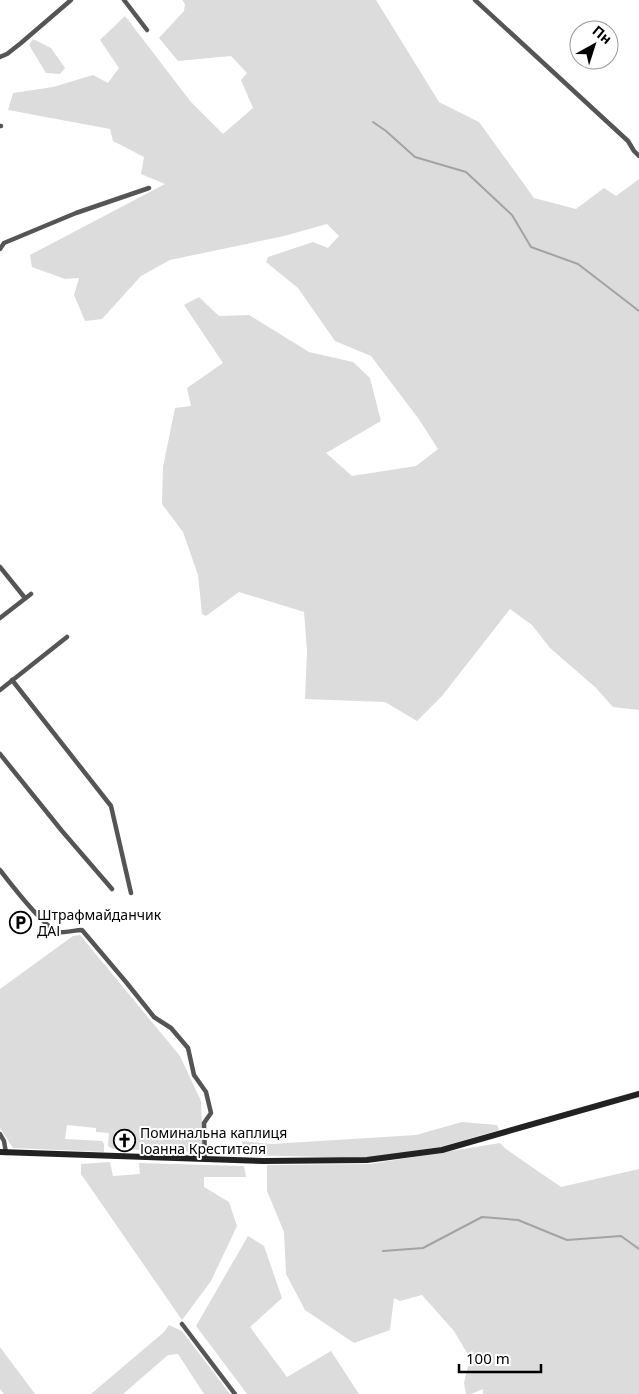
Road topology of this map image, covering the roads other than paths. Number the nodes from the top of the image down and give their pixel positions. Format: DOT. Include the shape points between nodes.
graph roads {
  1 [pos="71,0"];
  2 [pos="124,0"];
  3 [pos="475,0"];
  4 [pos="147,30"];
  5 [pos="0,57"];
  6 [pos="639,156"];
  7 [pos="150,188"];
  8 [pos="0,249"];
  9 [pos="0,567"];
  10 [pos="31,594"];
  11 [pos="25,598"];
  12 [pos="0,618"];
  13 [pos="67,637"];
  14 [pos="12,680"];
  15 [pos="0,690"];
  16 [pos="0,754"];
  17 [pos="0,870"];
  18 [pos="112,889"];
  19 [pos="131,893"];
  20 [pos="639,1094"];
  21 [pos="0,1134"];
  22 [pos="3,1152"];
  23 [pos="205,1159"];
  24 [pos="182,1324"];
  25 [pos="235,1394"];
  1 -- 5 [label="street"];
  2 -- 4 [label="street"];
  3 -- 6 [label="street" via="628,141"];
  7 -- 8 [label="street" via="76,213 4,243"];
  9 -- 11 [label="street"];
  10 -- 11 [label="street"];
  11 -- 12 [label="street"];
  13 -- 14 [label="street"];
  14 -- 15 [label="street"];
  14 -- 19 [label="street" via="111,806"];
  16 -- 18 [label="street"];
  17 -- 23 [label="street" via="40,917 58,932 82,930 154,1017 171,1028 188,1048 194,1075 206,1092 211,1113 204,1123"];
  20 -- 23 [label="street" via="442,1150 367,1160"];
  21 -- 22 [label="street" via="4,1140"];
  22 -- 23 [label="street"];
  24 -- 25 [label="street"];
}
